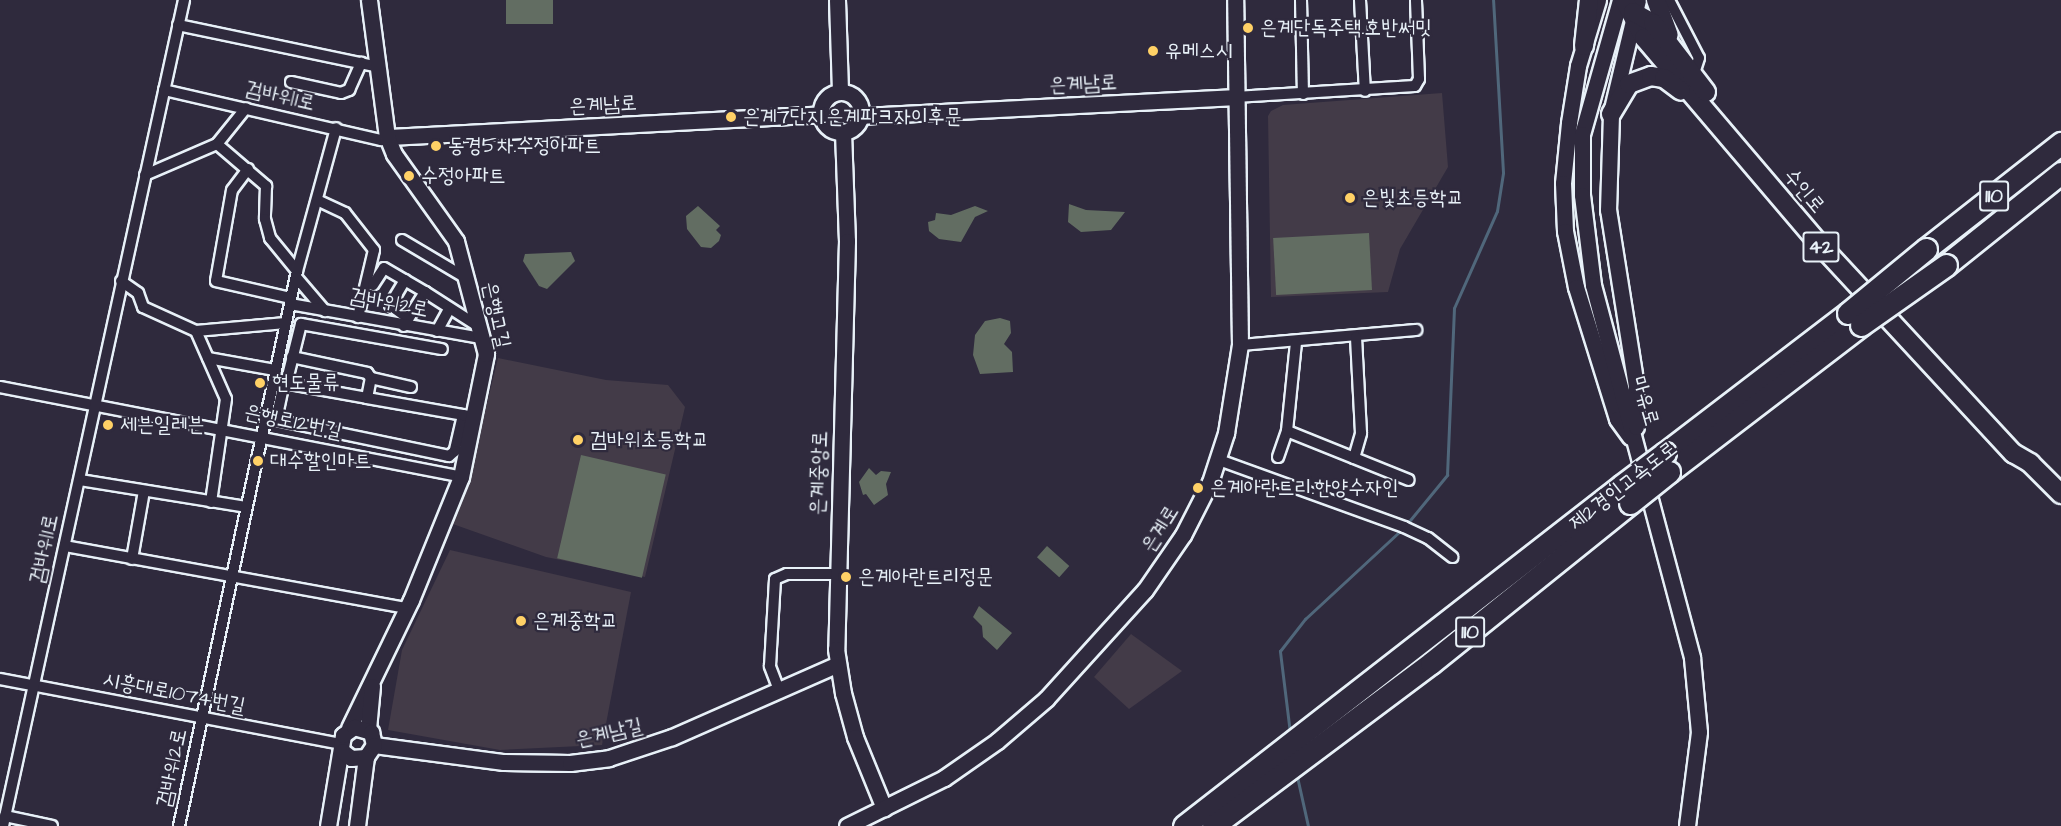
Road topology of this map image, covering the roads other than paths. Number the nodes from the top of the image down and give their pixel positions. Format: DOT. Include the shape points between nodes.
graph roads {
  1 [pos="184,0"];
  2 [pos="369,0"];
  3 [pos="837,0"];
  4 [pos="1235,0"];
  5 [pos="1301,0"];
  6 [pos="1360,0"];
  7 [pos="1416,0"];
  8 [pos="1589,0"];
  9 [pos="1598,0"];
  10 [pos="1656,0"];
  11 [pos="1669,0"];
  12 [pos="1629,3"];
  13 [pos="178,25"];
  14 [pos="1584,46"];
  15 [pos="1676,53"];
  16 [pos="368,65"];
  17 [pos="1694,76"];
  18 [pos="291,82"];
  19 [pos="164,90"];
  20 [pos="1365,91"];
  21 [pos="840,92"];
  22 [pos="1303,94"];
  23 [pos="1235,97"];
  24 [pos="246,108"];
  25 [pos="820,114"];
  26 [pos="1611,114"];
  27 [pos="860,116"];
  28 [pos="1711,116"];
  29 [pos="336,128"];
  30 [pos="843,132"];
  31 [pos="387,137"];
  32 [pos="2061,143"];
  33 [pos="217,144"];
  34 [pos="248,169"];
  35 [pos="2061,173"];
  36 [pos="145,175"];
  37 [pos="317,200"];
  38 [pos="402,240"];
  39 [pos="296,274"];
  40 [pos="466,278"];
  41 [pos="122,280"];
  42 [pos="405,280"];
  43 [pos="373,285"];
  44 [pos="424,292"];
  45 [pos="291,301"];
  46 [pos="450,308"];
  47 [pos="325,311"];
  48 [pos="357,317"];
  49 [pos="1854,319"];
  50 [pos="406,322"];
  51 [pos="286,323"];
  52 [pos="1416,330"];
  53 [pos="196,331"];
  54 [pos="436,331"];
  55 [pos="480,332"];
  56 [pos="1356,337"];
  57 [pos="1296,343"];
  58 [pos="1240,345"];
  59 [pos="442,349"];
  60 [pos="292,357"];
  61 [pos="208,358"];
  62 [pos="275,370"];
  63 [pos="371,378"];
  64 [pos="286,384"];
  65 [pos="0,387"];
  66 [pos="411,387"];
  67 [pos="367,398"];
  68 [pos="97,404"];
  69 [pos="468,416"];
  70 [pos="223,428"];
  71 [pos="1287,431"];
  72 [pos="261,435"];
  73 [pos="1636,445"];
  74 [pos="1278,457"];
  75 [pos="1354,458"];
  76 [pos="1219,460"];
  77 [pos="2030,463"];
  78 [pos="461,477"];
  79 [pos="80,480"];
  80 [pos="1409,480"];
  81 [pos="144,491"];
  82 [pos="2061,494"];
  83 [pos="1626,495"];
  84 [pos="211,502"];
  85 [pos="246,507"];
  86 [pos="65,546"];
  87 [pos="1452,557"];
  88 [pos="132,559"];
  89 [pos="837,574"];
  90 [pos="232,576"];
  91 [pos="408,608"];
  92 [pos="837,664"];
  93 [pos="372,677"];
  94 [pos="0,679"];
  95 [pos="35,686"];
  96 [pos="779,690"];
  97 [pos="202,719"];
  98 [pos="349,728"];
  99 [pos="368,729"];
  100 [pos="342,748"];
  101 [pos="370,751"];
  102 [pos="884,808"];
  103 [pos="4,821"];
  104 [pos="52,826"];
  105 [pos="179,826"];
  106 [pos="328,826"];
  107 [pos="357,826"];
  108 [pos="847,826"];
  109 [pos="1184,826"];
  110 [pos="1213,826"];
  111 [pos="1687,826"];
  1 -- 13 [label="street, 검바위1로"];
  2 -- 16 [label="street, 은행고길"];
  3 -- 21 [label="street"];
  4 -- 23 [label="street, 은계로"];
  5 -- 22 [label="street"];
  6 -- 20 [label="street"];
  7 -- 20 [label="street" via="1418,83"];
  8 -- 14 [label="main road"];
  9 -- 14 [label="street"];
  10 -- 15 [label="main road"];
  11 -- 17 [label="street" via="1699,58"];
  12 -- 15 [label="main road, 수인로 / 42" via="1653,23"];
  12 -- 26 [label="street"];
  12 -- 28 [label="main road, 수인로 / 42" via="1644,38"];
  12 -- 73 [label="street, 마유로" via="1591,91 1582,134 1582,195 1593,285"];
  13 -- 16 [label="street"];
  13 -- 19 [label="street, 검바위1로"];
  14 -- 73 [label="street" via="1569,123 1563,183 1565,231 1576,287 1617,419"];
  15 -- 17 [label="main road, 수인로 / 42"];
  16 -- 18 [label="street" via="349,90 341,93"];
  16 -- 31 [label="street, 은행고길"];
  17 -- 77 [label="main road, 수인로 / 42" via="1833,244 2022,446"];
  19 -- 24 [label="street, 검바위1로"];
  19 -- 36 [label="street, 검바위1로"];
  20 -- 22 [label="street"];
  21 -- 25 [label="street" via="828,96"];
  21 -- 27 [label="street" via="856,99"];
  22 -- 23 [label="street"];
  23 -- 27 [label="street, 은계남로"];
  23 -- 58 [label="street, 은계로"];
  24 -- 29 [label="street, 검바위1로"];
  24 -- 33 [label="street"];
  25 -- 30 [label="street" via="831,130"];
  25 -- 31 [label="street, 은계남로"];
  26 -- 28 [label="main road" via="1629,84 1651,76 1664,78"];
  26 -- 73 [label="street" via="1608,210 1636,386"];
  27 -- 30 [label="street" via="854,127"];
  28 -- 77 [label="main road, 수인로 / 42" via="1823,248 2013,453"];
  29 -- 31 [label="street, 검바위1로" via="381,140"];
  29 -- 37 [label="street, 검바위2로"];
  30 -- 89 [label="street, 은계중앙로" via="847,241"];
  31 -- 40 [label="street, 은행고길" via="394,154 456,241"];
  32 -- 49 [label="highway, 제2경인고속도로 / 110, bridge" via="1926,249"];
  33 -- 34 [label="street"];
  33 -- 36 [label="street"];
  34 -- 39 [label="street" via="266,186 265,219 270,238"];
  34 -- 45 [label="street, 검바위2로" via="232,190 216,281"];
  35 -- 49 [label="highway, 제2경인고속도로 / 110, bridge" via="1946,265"];
  36 -- 41 [label="street, 검바위1로"];
  37 -- 39 [label="street, 검바위2로"];
  37 -- 48 [label="street" via="345,213 374,250"];
  38 -- 40 [label="street"];
  39 -- 45 [label="street, 검바위2로"];
  39 -- 47 [label="street"];
  40 -- 55 [label="street, 은행고길"];
  41 -- 53 [label="street" via="138,293 143,308"];
  41 -- 68 [label="street, 검바위1로"];
  42 -- 43 [label="street" via="384,268"];
  42 -- 44 [label="street"];
  42 -- 50 [label="street" via="390,305"];
  44 -- 46 [label="street"];
  44 -- 50 [label="street"];
  45 -- 47 [label="street, 검바위2로"];
  45 -- 51 [label="street, 검바위2로"];
  46 -- 54 [label="street"];
  46 -- 55 [label="street"];
  47 -- 48 [label="street, 검바위2로"];
  48 -- 50 [label="street, 검바위2로"];
  49 -- 83 [label="highway, 제2경인고속도로 / 110, bridge"];
  50 -- 54 [label="street, 검바위2로"];
  51 -- 53 [label="street"];
  51 -- 62 [label="street, 검바위2로"];
  52 -- 56 [label="street"];
  53 -- 61 [label="street"];
  54 -- 55 [label="street, 검바위2로"];
  55 -- 69 [label="street, 은행고길" via="484,369"];
  56 -- 57 [label="street"];
  56 -- 75 [label="street" via="1361,433"];
  57 -- 58 [label="street"];
  57 -- 71 [label="street"];
  58 -- 76 [label="street, 은계로"];
  59 -- 60 [label="street" via="306,322 297,329"];
  60 -- 63 [label="street" via="367,373"];
  60 -- 64 [label="street"];
  61 -- 62 [label="street"];
  61 -- 70 [label="street, 은행로12번길" via="226,399"];
  62 -- 72 [label="street, 검바위2로"];
  63 -- 66 [label="street"];
  63 -- 67 [label="street"];
  64 -- 67 [label="street"];
  64 -- 69 [label="street" via="278,424 449,456 455,451"];
  65 -- 68 [label="street, 은행로12번길"];
  67 -- 69 [label="street"];
  68 -- 70 [label="street, 은행로12번길"];
  68 -- 79 [label="street, 검바위1로"];
  69 -- 78 [label="street, 은행고길"];
  70 -- 72 [label="street, 은행로12번길"];
  70 -- 84 [label="street"];
  71 -- 74 [label="street"];
  71 -- 75 [label="street"];
  72 -- 78 [label="street, 은행로12번길"];
  72 -- 85 [label="street, 검바위2로"];
  73 -- 111 [label="street, 마유로" via="1692,658 1699,732"];
  75 -- 80 [label="street"];
  76 -- 87 [label="street" via="1404,527 1428,537"];
  76 -- 102 [label="street, 은계로" via="1196,512 1167,560 1118,622 1046,699 974,759 916,794"];
  77 -- 82 [label="main road, 수인로 / 42"];
  78 -- 91 [label="street, 은행고길"];
  79 -- 81 [label="street"];
  79 -- 86 [label="street, 검바위1로"];
  81 -- 84 [label="street"];
  81 -- 88 [label="street"];
  83 -- 109 [label="highway, 제2경인고속도로 / 110" via="1274,752"];
  83 -- 110 [label="highway, 제2경인고속도로 / 110" via="1431,663"];
  84 -- 85 [label="street"];
  85 -- 90 [label="street, 검바위2로"];
  86 -- 88 [label="street"];
  86 -- 95 [label="street, 검바위1로"];
  88 -- 90 [label="street"];
  89 -- 92 [label="street, 은계중앙로"];
  89 -- 96 [label="street" via="788,574 775,579 770,666"];
  90 -- 91 [label="street"];
  90 -- 97 [label="street, 검바위2로"];
  91 -- 93 [label="street, 은행고길"];
  92 -- 96 [label="street, 은계남길"];
  92 -- 102 [label="street, 은계중앙로" via="855,737"];
  93 -- 98 [label="street, 은행고길"];
  93 -- 99 [label="street, 은행고길"];
  94 -- 95 [label="street, 시흥대로1074번길"];
  95 -- 97 [label="street, 시흥대로1074번길"];
  95 -- 103 [label="street, 검바위1로"];
  96 -- 101 [label="street, 은계남길" via="639,750 570,764"];
  97 -- 100 [label="street, 시흥대로1074번길"];
  97 -- 105 [label="street, 검바위2로"];
  98 -- 99 [label="street"];
  98 -- 100 [label="street, 은행고길"];
  99 -- 101 [label="street, 은행고길"];
  100 -- 101 [label="street, 은계남길" via="351,758"];
  100 -- 106 [label="street, 은행고길"];
  101 -- 107 [label="street"];
  102 -- 108 [label="street, 은계로"];
  103 -- 104 [label="street"];
}
